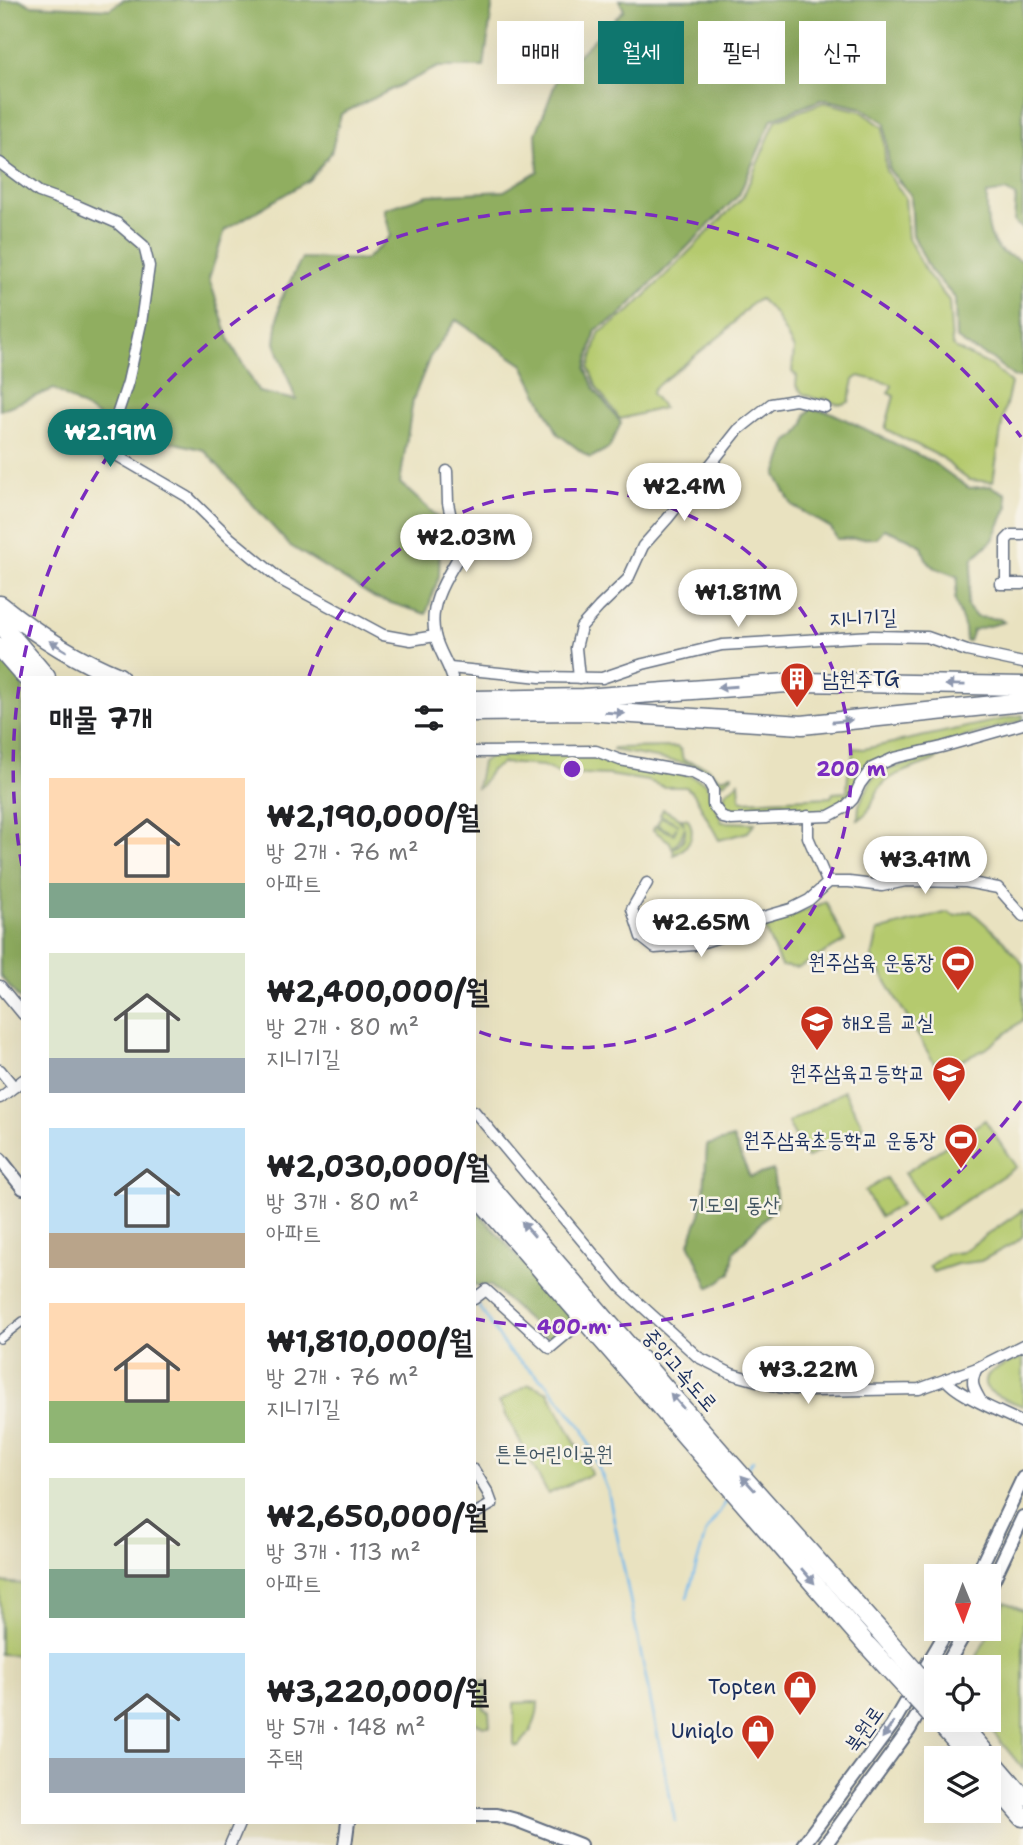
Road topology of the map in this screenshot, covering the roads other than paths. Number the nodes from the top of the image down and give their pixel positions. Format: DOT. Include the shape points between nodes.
graph roads {
  1 [pos="0,163"];
  2 [pos="825,407"];
  3 [pos="447,471"];
  4 [pos="1023,535"];
  5 [pos="1023,584"];
  6 [pos="0,605"];
  7 [pos="0,623"];
  8 [pos="435,636"];
  9 [pos="0,647"];
  10 [pos="1023,663"];
  11 [pos="451,673"];
  12 [pos="25,676"];
  13 [pos="45,676"];
  14 [pos="117,676"];
  15 [pos="579,678"];
  16 [pos="1023,686"];
  17 [pos="476,701"];
  18 [pos="1023,702"];
  19 [pos="497,706"];
  20 [pos="476,711"];
  21 [pos="1023,724"];
  22 [pos="476,752"];
  23 [pos="808,816"];
  24 [pos="647,883"];
  25 [pos="829,883"];
  26 [pos="1023,916"];
  27 [pos="0,986"];
  28 [pos="21,1012"];
  29 [pos="0,1070"];
  30 [pos="21,1081"];
  31 [pos="13,1087"];
  32 [pos="0,1098"];
  33 [pos="476,1114"];
  34 [pos="0,1160"];
  35 [pos="476,1170"];
  36 [pos="21,1186"];
  37 [pos="476,1194"];
  38 [pos="476,1297"];
  39 [pos="21,1323"];
  40 [pos="576,1326"];
  41 [pos="0,1339"];
  42 [pos="1023,1345"];
  43 [pos="977,1368"];
  44 [pos="946,1379"];
  45 [pos="983,1403"];
  46 [pos="1023,1423"];
  47 [pos="718,1460"];
  48 [pos="476,1474"];
  49 [pos="1023,1478"];
  50 [pos="476,1513"];
  51 [pos="1023,1517"];
  52 [pos="769,1518"];
  53 [pos="982,1564"];
  54 [pos="1001,1564"];
  55 [pos="940,1642"];
  56 [pos="924,1682"];
  57 [pos="924,1704"];
  58 [pos="924,1707"];
  59 [pos="950,1732"];
  60 [pos="966,1746"];
  61 [pos="1001,1777"];
  62 [pos="1001,1792"];
  63 [pos="1023,1797"];
  64 [pos="476,1815"];
  65 [pos="1023,1817"];
  66 [pos="239,1824"];
  67 [pos="348,1824"];
  68 [pos="230,1845"];
  69 [pos="345,1845"];
  70 [pos="580,1845"];
  71 [pos="803,1845"];
  72 [pos="825,1845"];
  1 -- 8 [label="street" via="38,192 117,223 144,246 149,266 141,323 110,433 116,455 188,497 281,580 383,635 411,640"];
  2 -- 15 [label="street" via="794,400 771,404 738,430 643,546 628,579 580,627 576,648"];
  3 -- 8 [label="street" via="459,556 435,606"];
  4 -- 5 [label="street" via="1006,540 1003,584"];
  14 -- 6 [label="highway, one-way" via="29,628"];
  7 -- 13 [label="highway"];
  8 -- 11 [label="street"];
  9 -- 12 [label="highway"];
  10 -- 15 [label="street, 지니기길" via="926,637 873,636 722,645 602,678"];
  11 -- 15 [label="street, 지니기길"];
  16 -- 19 [label="highway, one-way" via="801,682"];
  17 -- 19 [label="highway"];
  19 -- 18 [label="highway, one-way" via="802,725"];
  19 -- 20 [label="highway"];
  21 -- 23 [label="street" via="894,758 872,768 844,808 829,816"];
  22 -- 23 [label="street" via="596,751 701,777 713,790 713,804 723,818"];
  23 -- 25 [label="street" via="808,837"];
  24 -- 25 [label="street" via="632,909 641,937 655,948 694,945 723,936 810,900"];
  25 -- 26 [label="street" via="966,882 998,888"];
  27 -- 28 [label="street"];
  29 -- 31 [label="street"];
  30 -- 31 [label="street"];
  31 -- 32 [label="street"];
  33 -- 44 [label="street" via="617,1291 698,1357 732,1374 811,1391 919,1390"];
  34 -- 36 [label="street"];
  47 -- 35 [label="highway, 중앙고속도로, one-way"];
  37 -- 47 [label="highway, 중앙고속도로"];
  38 -- 40 [label="street" via="486,1290 550,1348"];
  39 -- 41 [label="street"];
  42 -- 43 [label="street"];
  43 -- 44 [label="street"];
  43 -- 45 [label="street" via="972,1378"];
  44 -- 45 [label="street"];
  45 -- 46 [label="street"];
  47 -- 52 [label="highway, 중앙고속도로"];
  48 -- 50 [label="street" via="492,1504"];
  49 -- 53 [label="street"];
  51 -- 54 [label="street"];
  52 -- 56 [label="highway, 중앙고속도로, bridge"];
  52 -- 58 [label="highway, 중앙고속도로, one-way, bridge" via="868,1646"];
  55 -- 71 [label="street, 북원로, one-way" via="892,1725"];
  57 -- 72 [label="street, 북원로"];
  59 -- 60 [label="highway, 중앙고속도로"];
  61 -- 63 [label="highway, 중앙고속도로"];
  62 -- 65 [label="highway"];
  64 -- 70 [label="street" via="516,1820"];
  66 -- 68 [label="street"];
  67 -- 69 [label="street"];
}
